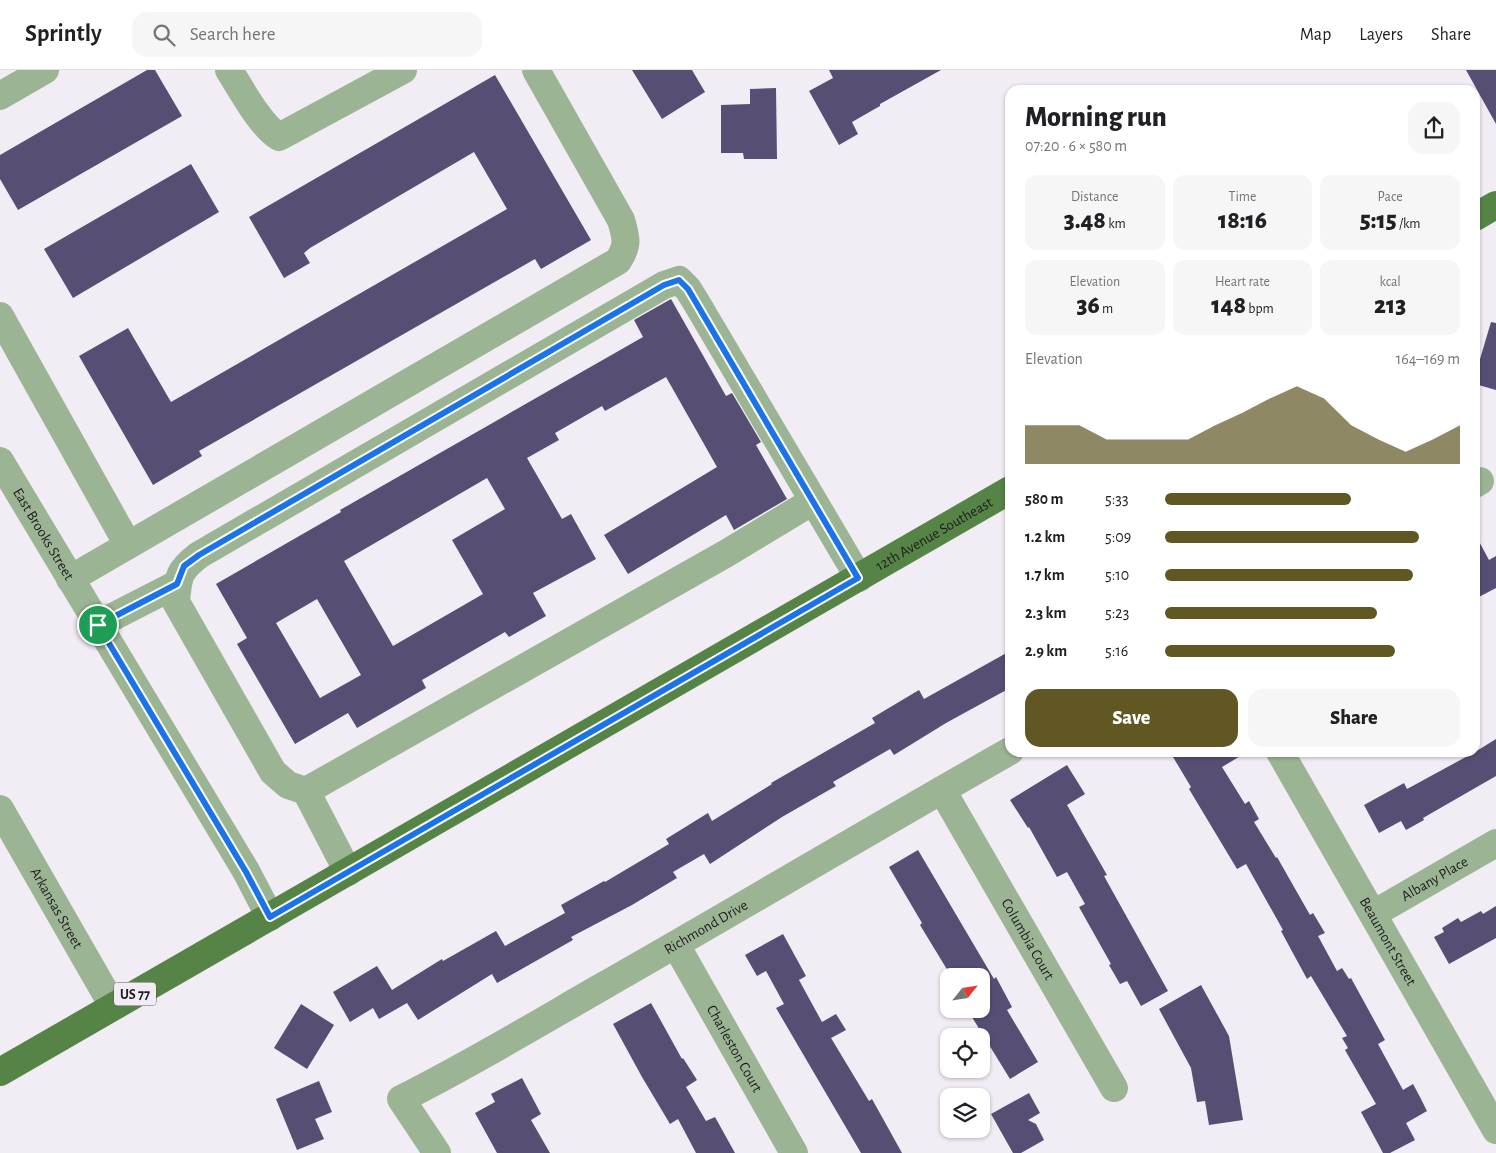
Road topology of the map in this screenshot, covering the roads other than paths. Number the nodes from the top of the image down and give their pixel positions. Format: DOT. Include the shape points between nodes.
graph roads {
  1 [pos="45,70"];
  2 [pos="229,70"];
  3 [pos="403,70"];
  4 [pos="536,70"];
  5 [pos="0,96"];
  6 [pos="1496,205"];
  7 [pos="1480,214"];
  8 [pos="0,316"];
  9 [pos="0,461"];
  10 [pos="1005,493"];
  11 [pos="813,501"];
  12 [pos="128,545"];
  13 [pos="858,578"];
  14 [pos="70,579"];
  15 [pos="177,584"];
  16 [pos="98,625"];
  17 [pos="1005,754"];
  18 [pos="1283,757"];
  19 [pos="942,790"];
  20 [pos="306,791"];
  21 [pos="3,820"];
  22 [pos="1496,843"];
  23 [pos="348,872"];
  24 [pos="1373,914"];
  25 [pos="270,917"];
  26 [pos="676,945"];
  27 [pos="113,1006"];
  28 [pos="0,1072"];
  29 [pos="1114,1088"];
  30 [pos="1496,1130"];
  31 [pos="437,1153"];
  32 [pos="794,1153"];
  1 -- 5 [label="street"];
  2 -- 3 [label="street" via="262,119 279,137"];
  4 -- 12 [label="street" via="621,220 626,238 625,250 618,261"];
  6 -- 7 [label="main road"];
  8 -- 12 [label="street"];
  9 -- 14 [label="street, East Brooks Street"];
  10 -- 13 [label="main road, 12th Avenue Southeast / US 77"];
  11 -- 13 [label="street"];
  11 -- 15 [label="street" via="688,289 679,280 664,285 199,555 184,566"];
  11 -- 20 [label="street"];
  12 -- 14 [label="street"];
  13 -- 23 [label="main road, 12th Avenue Southeast / US 77"];
  14 -- 16 [label="street, East Brooks Street"];
  15 -- 16 [label="street"];
  15 -- 20 [label="street" via="176,602 273,772 288,786"];
  16 -- 25 [label="street, East Brooks Street" via="242,863"];
  17 -- 19 [label="street, Richmond Drive"];
  18 -- 24 [label="street, Beaumont Street"];
  19 -- 26 [label="street, Richmond Drive"];
  19 -- 29 [label="street, Columbia Court"];
  20 -- 23 [label="street"];
  21 -- 27 [label="street, Arkansas Street"];
  22 -- 24 [label="street, Albany Place"];
  23 -- 25 [label="main road, 12th Avenue Southeast / US 77"];
  24 -- 30 [label="street, Beaumont Street"];
  25 -- 27 [label="main road, 12th Avenue Southeast / US 77"];
  26 -- 31 [label="street, Richmond Drive" via="444,1078 401,1099"];
  26 -- 32 [label="street, Charleston Court"];
  27 -- 28 [label="main road, 12th Avenue Southeast / US 77"];
}
